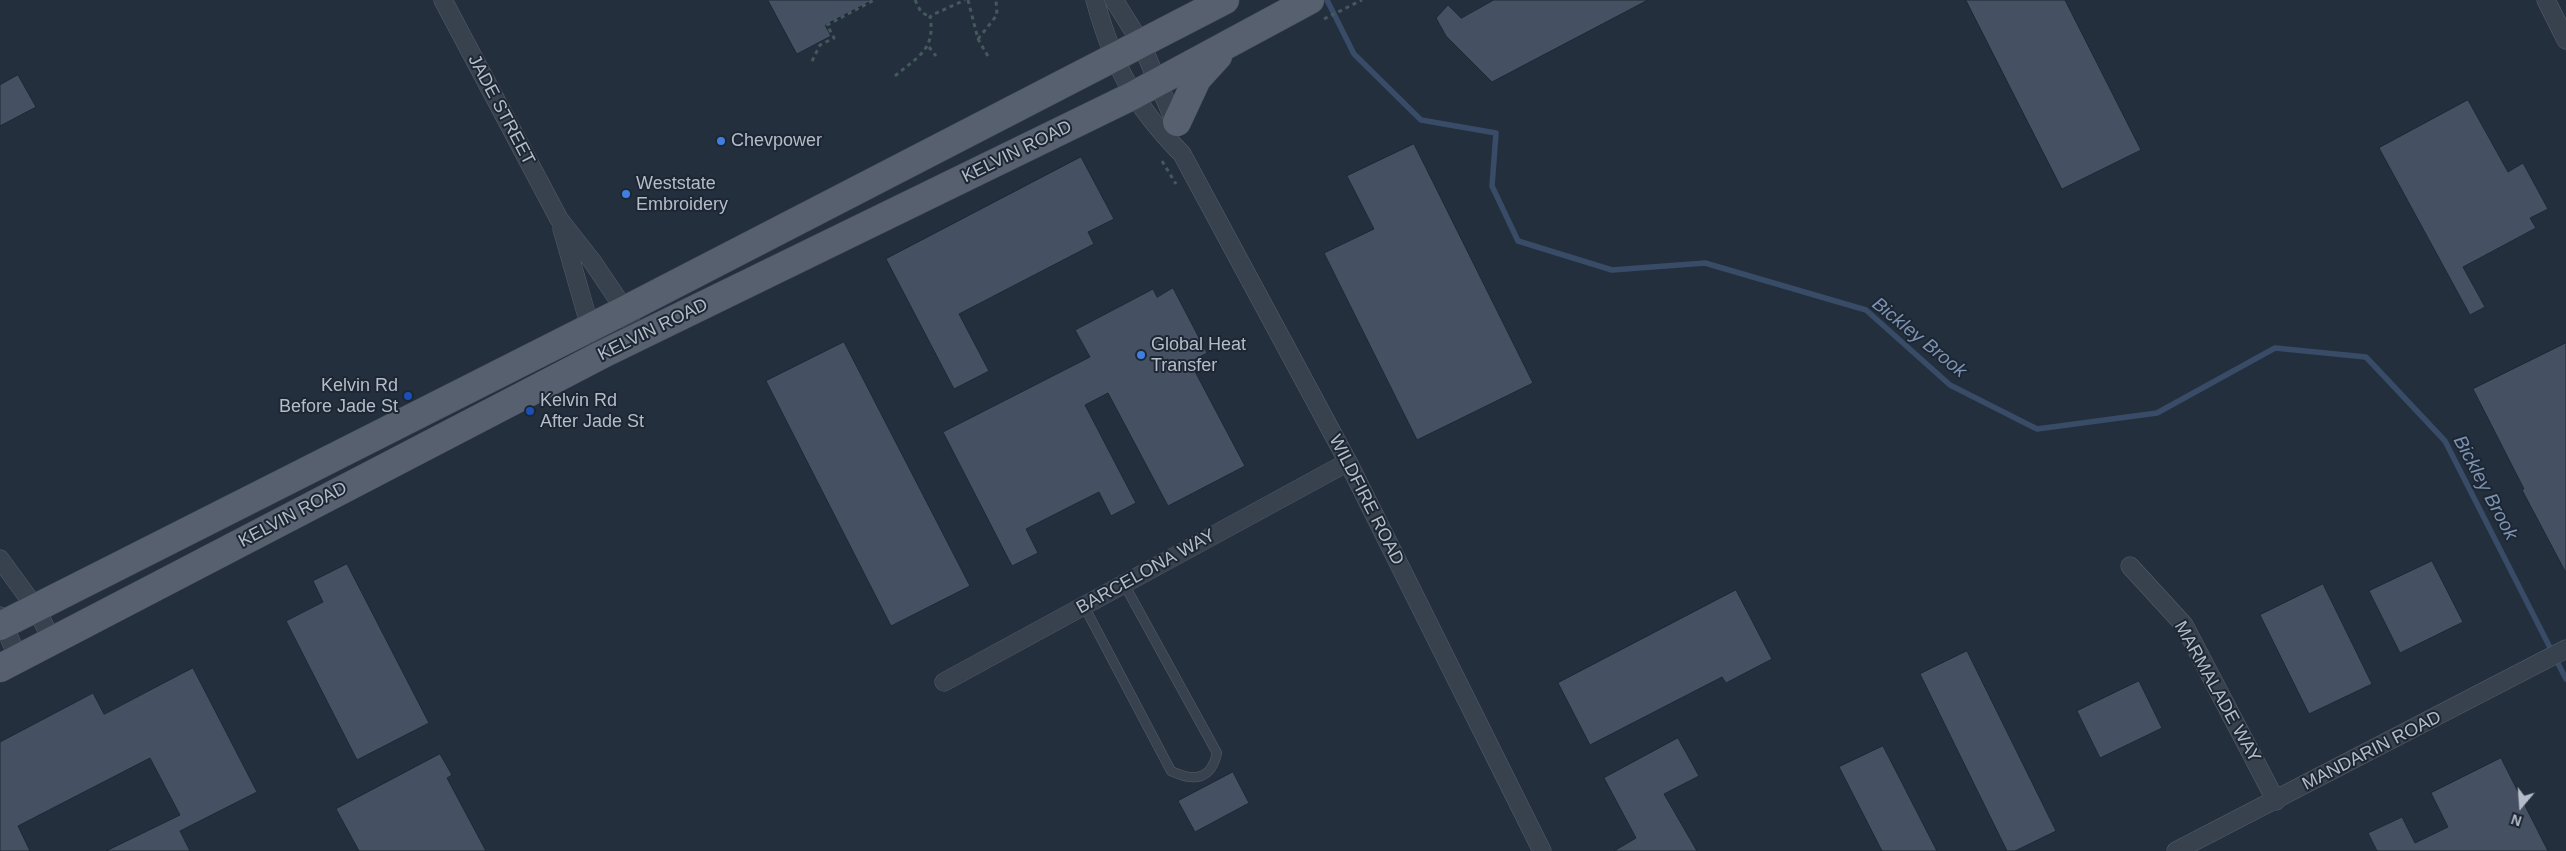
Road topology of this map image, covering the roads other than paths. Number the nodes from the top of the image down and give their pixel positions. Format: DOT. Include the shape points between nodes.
graph roads {
  1 [pos="444,0"];
  2 [pos="1095,0"];
  3 [pos="1114,0"];
  4 [pos="1224,0"];
  5 [pos="2546,0"];
  6 [pos="1314,11"];
  7 [pos="2566,40"];
  8 [pos="1141,43"];
  9 [pos="1227,46"];
  10 [pos="1114,57"];
  11 [pos="1159,82"];
  12 [pos="1132,96"];
  13 [pos="1177,122"];
  14 [pos="1182,154"];
  15 [pos="559,219"];
  16 [pos="624,310"];
  17 [pos="590,327"];
  18 [pos="638,337"];
  19 [pos="603,354"];
  20 [pos="395,425"];
  21 [pos="447,435"];
  22 [pos="1348,462"];
  23 [pos="0,559"];
  24 [pos="2130,566"];
  25 [pos="1124,584"];
  26 [pos="1084,606"];
  27 [pos="34,608"];
  28 [pos="1,623"];
  29 [pos="52,640"];
  30 [pos="2564,650"];
  31 [pos="9,663"];
  32 [pos="944,682"];
  33 [pos="2276,801"];
  34 [pos="1542,851"];
  35 [pos="2176,851"];
  1 -- 15 [label="street, JADE STREET"];
  2 -- 10 [label="street, WILDFIRE ROAD"];
  3 -- 8 [label="street, WILDFIRE ROAD"];
  4 -- 8 [label="main road, KELVIN ROAD"];
  5 -- 7 [label="street"];
  6 -- 9 [label="main road, KELVIN ROAD"];
  8 -- 10 [label="main road, KELVIN ROAD"];
  8 -- 11 [label="street, WILDFIRE ROAD"];
  9 -- 11 [label="main road, KELVIN ROAD"];
  9 -- 13 [label="main road" via="1198,79"];
  10 -- 12 [label="street, WILDFIRE ROAD"];
  10 -- 16 [label="main road, KELVIN ROAD"];
  11 -- 12 [label="main road, KELVIN ROAD"];
  11 -- 13 [label="street, WILDFIRE ROAD"];
  12 -- 14 [label="street, WILDFIRE ROAD" via="1155,128"];
  12 -- 18 [label="main road, KELVIN ROAD"];
  13 -- 14 [label="street, WILDFIRE ROAD"];
  14 -- 22 [label="street, WILDFIRE ROAD"];
  15 -- 16 [label="street, JADE STREET"];
  15 -- 17 [label="street, JADE STREET"];
  16 -- 17 [label="main road, KELVIN ROAD"];
  16 -- 18 [label="street, JADE STREET"];
  17 -- 19 [label="street, JADE STREET"];
  17 -- 20 [label="main road, KELVIN ROAD"];
  18 -- 19 [label="main road, KELVIN ROAD"];
  19 -- 21 [label="main road, KELVIN ROAD"];
  20 -- 21 [label="main road" via="428,420 438,423"];
  20 -- 27 [label="main road, KELVIN ROAD"];
  21 -- 29 [label="main road, KELVIN ROAD"];
  22 -- 25 [label="street, BARCELONA WAY"];
  22 -- 34 [label="street, WILDFIRE ROAD"];
  23 -- 27 [label="street"];
  24 -- 33 [label="street, MARMALADE WAY" via="2184,625"];
  25 -- 26 [label="street, BARCELONA WAY"];
  25 -- 26 [label="lane" via="1217,752 1215,766 1204,776 1187,778 1171,771"];
  26 -- 32 [label="street, BARCELONA WAY"];
  27 -- 28 [label="main road, KELVIN ROAD"];
  27 -- 29 [label="street"];
  28 -- 31 [label="street"];
  29 -- 31 [label="main road, KELVIN ROAD"];
  30 -- 33 [label="street, MANDARIN ROAD"];
  33 -- 35 [label="street, MANDARIN ROAD"];
}
